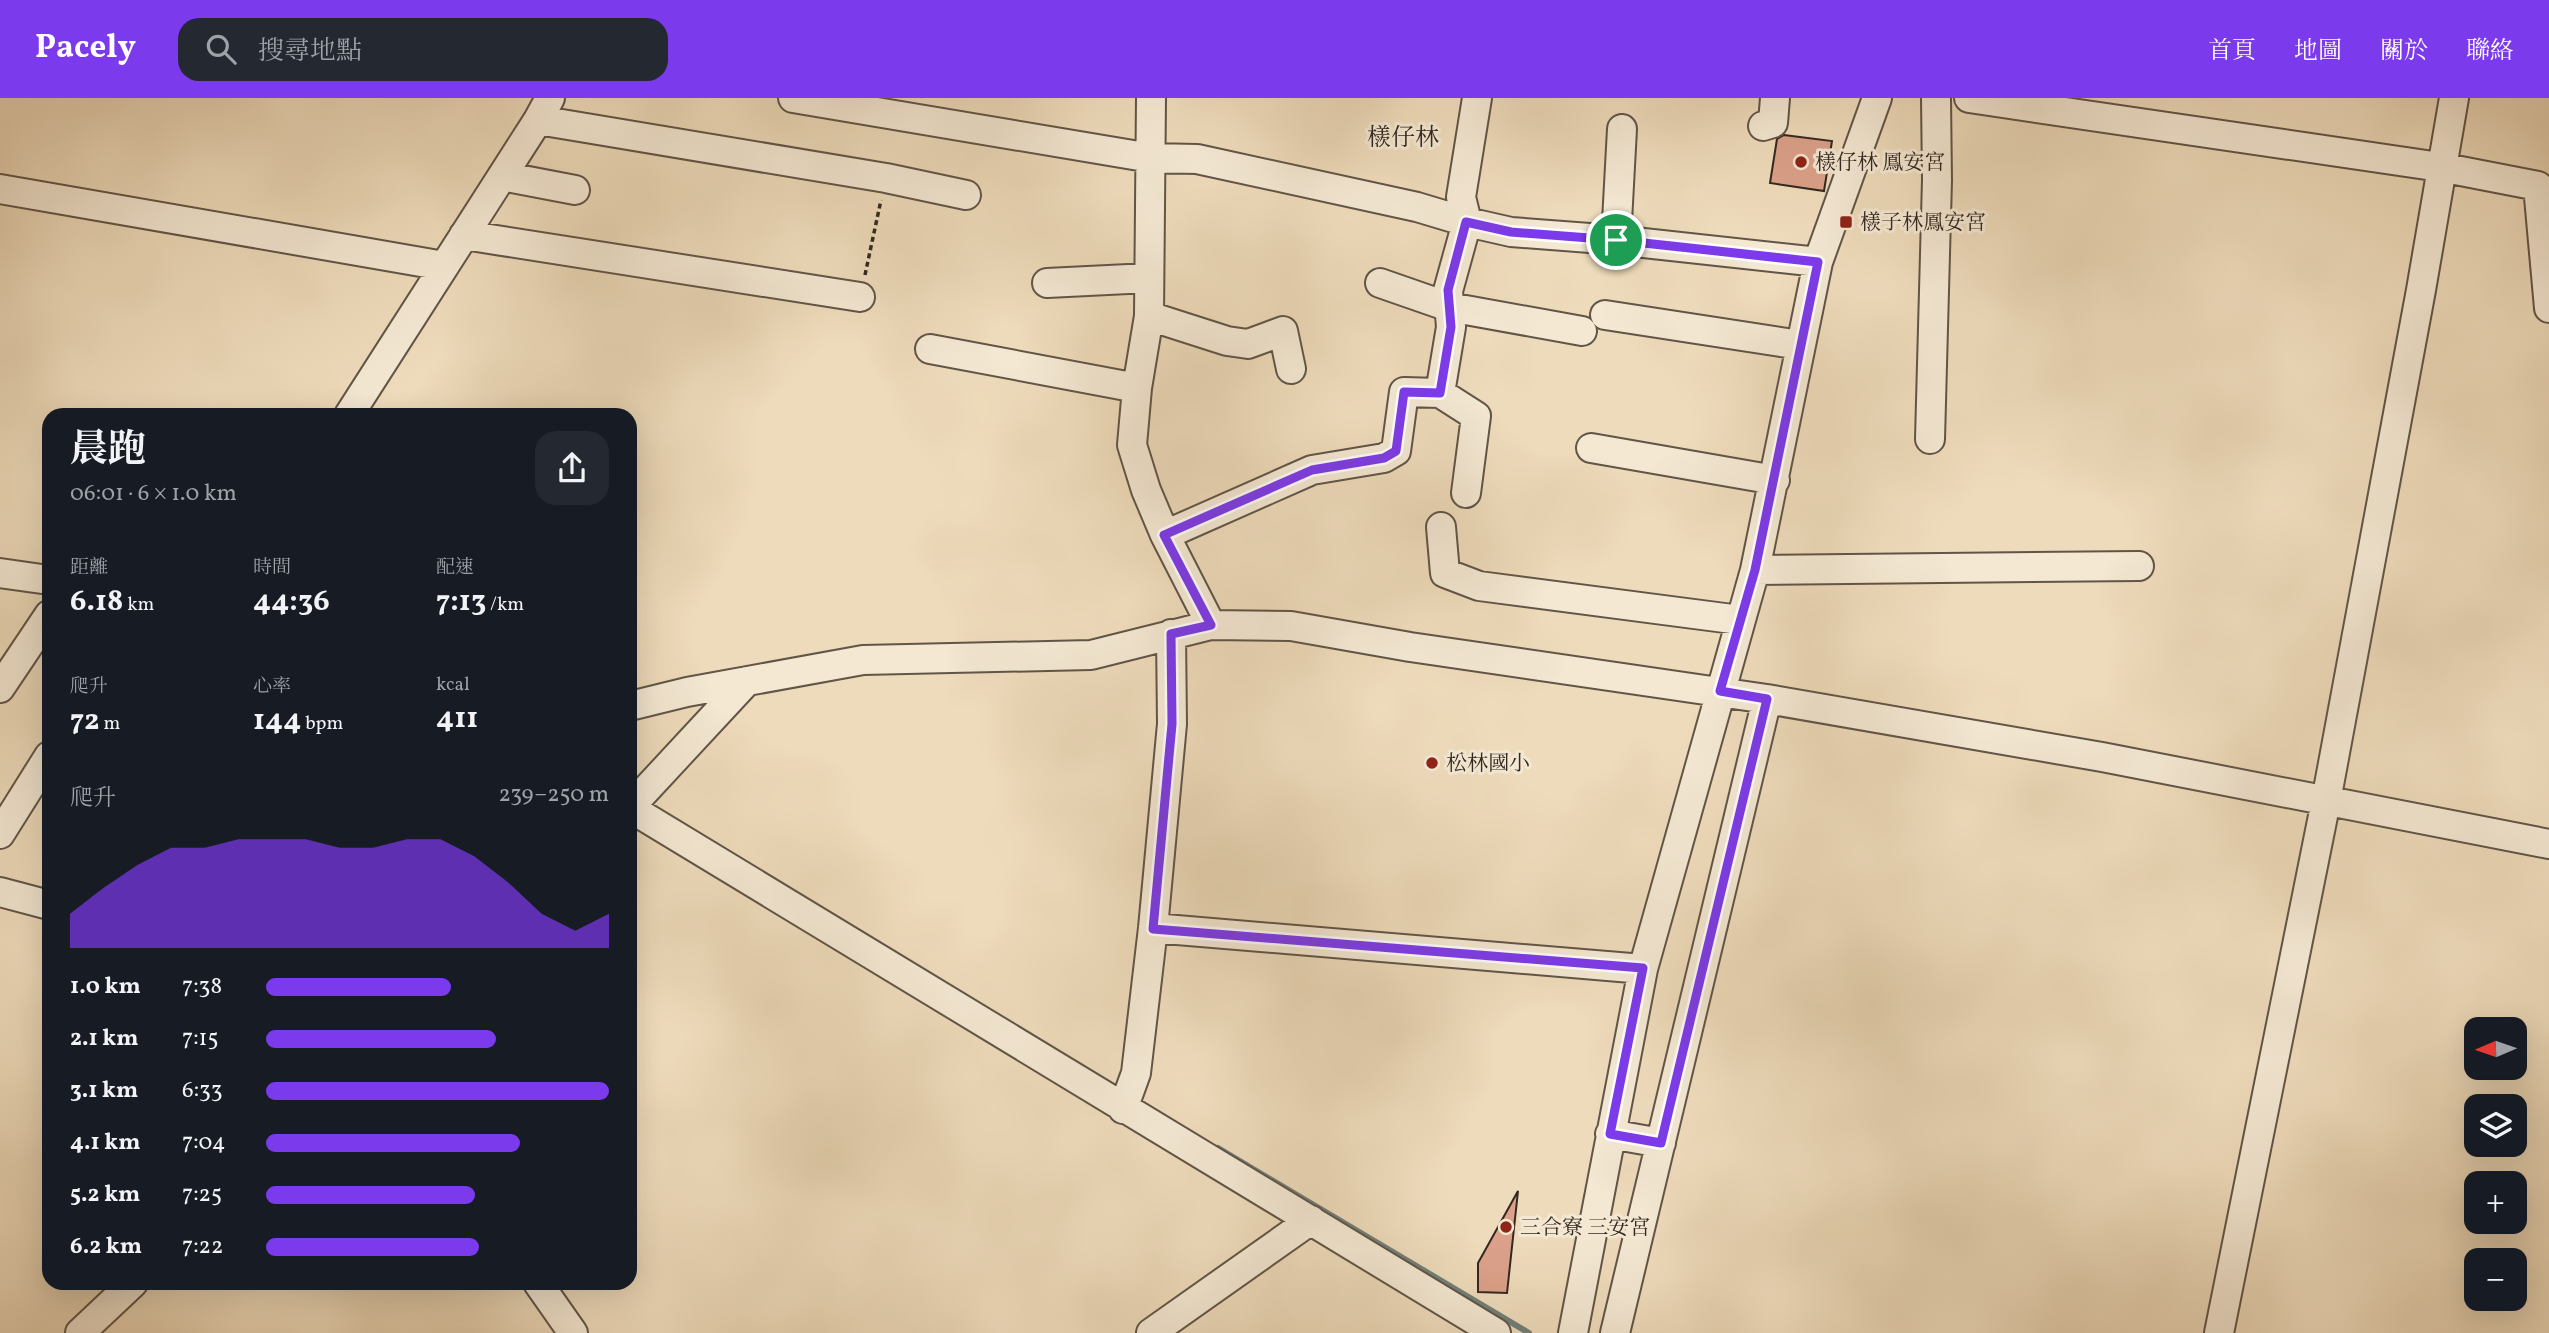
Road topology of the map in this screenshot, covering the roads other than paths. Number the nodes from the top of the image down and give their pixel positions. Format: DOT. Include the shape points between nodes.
graph roads {
  1 [pos="793,98"];
  2 [pos="1151,98"];
  3 [pos="1477,98"];
  4 [pos="1774,98"];
  5 [pos="1877,98"];
  6 [pos="1936,98"];
  7 [pos="1969,98"];
  8 [pos="2454,98"];
  9 [pos="544,109"];
  10 [pos="1763,126"];
  11 [pos="1622,129"];
  12 [pos="1151,158"];
  13 [pos="2441,167"];
  14 [pos="502,176"];
  15 [pos="0,189"];
  16 [pos="575,190"];
  17 [pos="966,195"];
  18 [pos="1466,222"];
  19 [pos="464,235"];
  20 [pos="1616,240"];
  21 [pos="1818,262"];
  22 [pos="444,266"];
  23 [pos="1149,278"];
  24 [pos="1046,283"];
  25 [pos="1380,283"];
  26 [pos="860,297"];
  27 [pos="1449,307"];
  28 [pos="2549,308"];
  29 [pos="1149,316"];
  30 [pos="1800,345"];
  31 [pos="930,349"];
  32 [pos="1291,369"];
  33 [pos="1137,388"];
  34 [pos="1440,393"];
  35 [pos="353,408"];
  36 [pos="1930,439"];
  37 [pos="1591,449"];
  38 [pos="1775,480"];
  39 [pos="1466,492"];
  40 [pos="1441,527"];
  41 [pos="1164,535"];
  42 [pos="2139,566"];
  43 [pos="1755,570"];
  44 [pos="0,573"];
  45 [pos="42,579"];
  46 [pos="1740,620"];
  47 [pos="42,625"];
  48 [pos="1211,625"];
  49 [pos="1171,634"];
  50 [pos="747,681"];
  51 [pos="0,688"];
  52 [pos="1720,691"];
  53 [pos="1767,699"];
  54 [pos="637,704"];
  55 [pos="42,767"];
  56 [pos="637,800"];
  57 [pos="2326,801"];
  58 [pos="637,812"];
  59 [pos="0,834"];
  60 [pos="2549,844"];
  61 [pos="0,892"];
  62 [pos="42,899"];
  63 [pos="1153,929"];
  64 [pos="1643,968"];
  65 [pos="1123,1109"];
  66 [pos="1610,1134"];
  67 [pos="1661,1143"];
  68 [pos="1311,1220"];
  69 [pos="126,1290"];
  70 [pos="543,1290"];
  71 [pos="80,1333"];
  72 [pos="573,1333"];
  73 [pos="1152,1333"];
  74 [pos="1496,1333"];
  75 [pos="1573,1333"];
  76 [pos="1615,1333"];
  77 [pos="2219,1333"];
  1 -- 12 [label="street"];
  2 -- 12 [label="street"];
  3 -- 18 [label="street" via="1461,197"];
  4 -- 10 [label="street" via="1773,122"];
  5 -- 21 [label="street"];
  6 -- 36 [label="street"];
  7 -- 13 [label="street"];
  8 -- 13 [label="street"];
  9 -- 14 [label="street"];
  9 -- 17 [label="street" via="569,127"];
  11 -- 20 [label="street"];
  12 -- 18 [label="street" via="1197,159"];
  12 -- 23 [label="street"];
  13 -- 28 [label="street" via="2538,186"];
  13 -- 57 [label="street"];
  14 -- 16 [label="street"];
  14 -- 19 [label="street"];
  15 -- 22 [label="street"];
  18 -- 20 [label="street" via="1511,232"];
  18 -- 27 [label="street" via="1448,290"];
  19 -- 22 [label="street"];
  19 -- 26 [label="street"];
  20 -- 21 [label="street"];
  21 -- 30 [label="street"];
  22 -- 35 [label="street"];
  23 -- 24 [label="street"];
  23 -- 29 [label="street"];
  25 -- 27 [label="street"];
  27 -- 30 [label="street"];
  27 -- 34 [label="street" via="1451,327"];
  29 -- 32 [label="street" via="1248,344 1283,331"];
  29 -- 33 [label="street"];
  30 -- 38 [label="street"];
  31 -- 33 [label="street"];
  33 -- 41 [label="street" via="1132,445"];
  34 -- 39 [label="street" via="1476,416"];
  34 -- 41 [label="street" via="1404,392 1396,451 1384,458 1312,470"];
  37 -- 38 [label="street"];
  38 -- 43 [label="street"];
  40 -- 46 [label="street" via="1446,573 1479,586"];
  41 -- 48 [label="street"];
  42 -- 43 [label="street"];
  43 -- 46 [label="street"];
  44 -- 45 [label="street"];
  46 -- 52 [label="street"];
  47 -- 51 [label="street"];
  48 -- 49 [label="street"];
  48 -- 52 [label="street" via="1291,626"];
  49 -- 50 [label="street" via="1091,655 880,659"];
  49 -- 63 [label="street" via="1172,724"];
  50 -- 54 [label="street"];
  50 -- 56 [label="street"];
  52 -- 53 [label="street"];
  52 -- 64 [label="street"];
  53 -- 57 [label="street"];
  53 -- 67 [label="street"];
  55 -- 59 [label="street"];
  57 -- 60 [label="street"];
  57 -- 77 [label="street"];
  58 -- 65 [label="street"];
  61 -- 62 [label="street"];
  63 -- 64 [label="street"];
  63 -- 65 [label="street" via="1136,1073"];
  64 -- 66 [label="street"];
  65 -- 68 [label="street"];
  66 -- 67 [label="street"];
  66 -- 75 [label="street"];
  67 -- 76 [label="street"];
  68 -- 73 [label="street"];
  68 -- 74 [label="street"];
  69 -- 71 [label="street"];
  70 -- 72 [label="street"];
}
